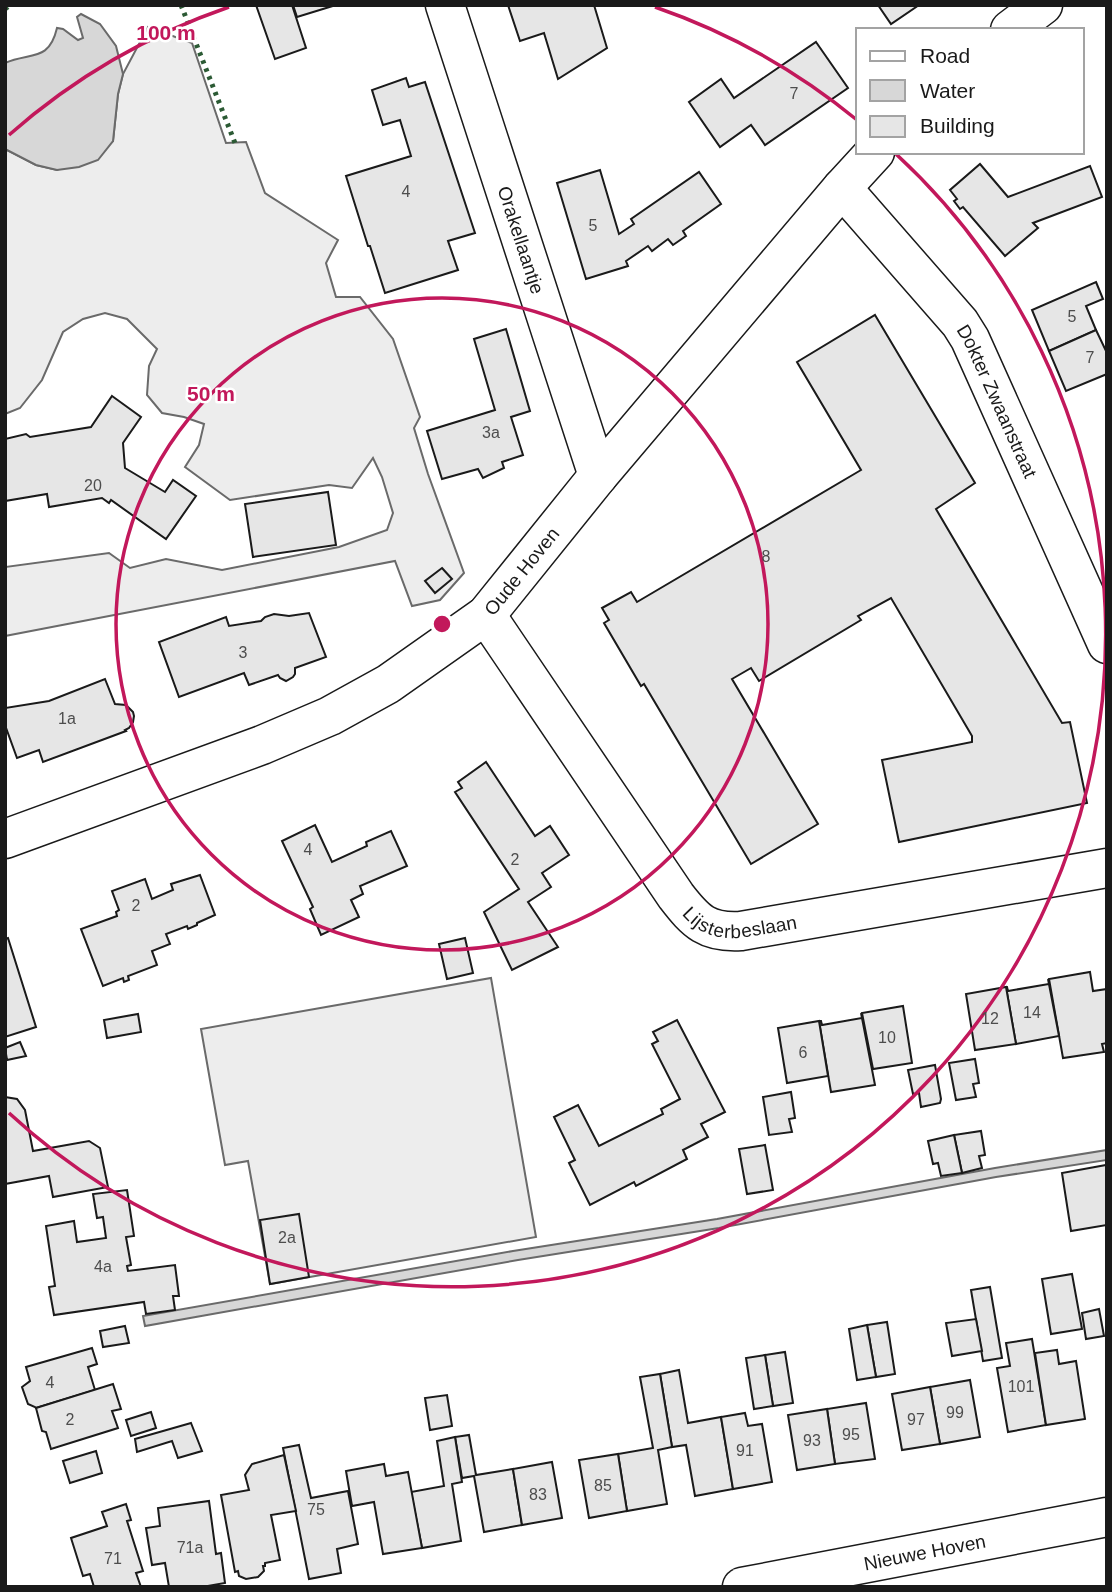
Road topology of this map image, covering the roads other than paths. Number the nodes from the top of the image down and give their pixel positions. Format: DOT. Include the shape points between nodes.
graph roads {
  1 [pos="445,5"];
  2 [pos="1044,5"];
  3 [pos="1013,28"];
  4 [pos="873,154"];
  5 [pos="842,188"];
  6 [pos="598,476"];
  7 [pos="486,615"];
  8 [pos="1107,644"];
  9 [pos="5,839"];
  10 [pos="1107,868"];
  11 [pos="1107,1517"];
  12 [pos="742,1587"];
  1 -- 6 [label="street, Orakellaantje"];
  2 -- 3 [label="street"];
  4 -- 5 [label="street, Oude Hoven"];
  5 -- 6 [label="street, Oude Hoven"];
  5 -- 8 [label="street, Dokter Zwaanstraat" via="970,340"];
  6 -- 7 [label="street, Oude Hoven"];
  7 -- 9 [label="street, Oude Hoven" via="388,684 330,716"];
  7 -- 10 [label="street, Lijsterbeslaan" via="676,896 689,913 708,926 741,932"];
  11 -- 12 [label="street, Nieuwe Hoven"];
}
